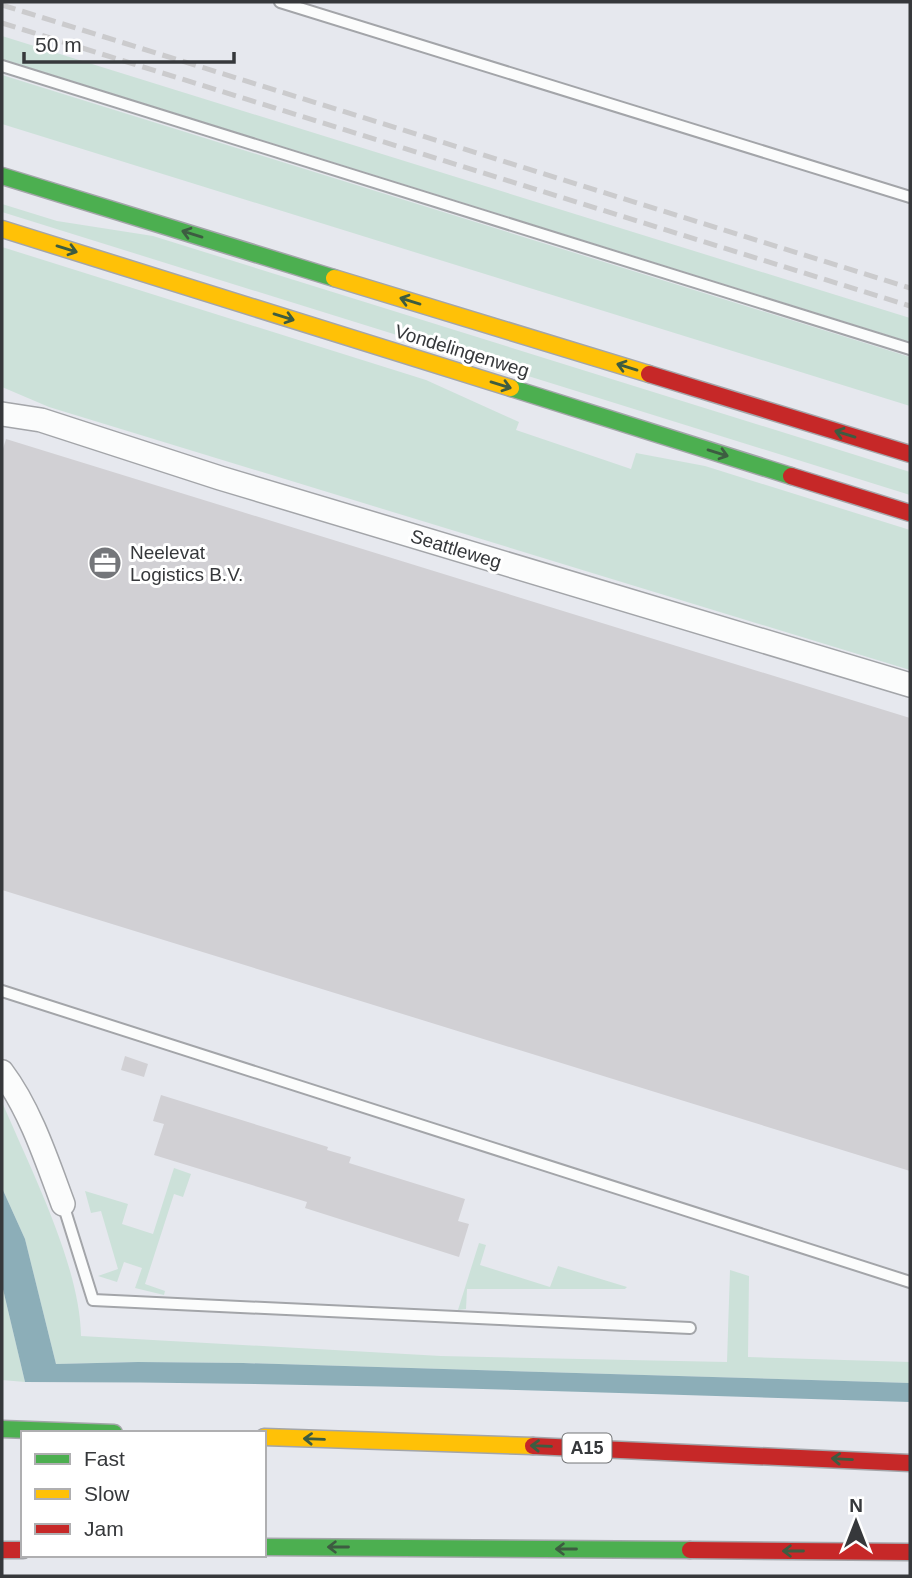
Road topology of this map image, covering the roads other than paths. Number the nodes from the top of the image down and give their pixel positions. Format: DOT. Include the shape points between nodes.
graph roads {
  1 [pos="281,2"];
  2 [pos="2,66"];
  3 [pos="2,176"];
  4 [pos="910,197"];
  5 [pos="2,229"];
  6 [pos="910,349"];
  7 [pos="2,414"];
  8 [pos="910,454"];
  9 [pos="910,513"];
  10 [pos="910,685"];
  11 [pos="2,991"];
  12 [pos="2,1072"];
  13 [pos="63,1204"];
  14 [pos="910,1282"];
  15 [pos="690,1328"];
  16 [pos="2,1429"];
  17 [pos="58,1431"];
  18 [pos="266,1437"];
  19 [pos="910,1462"];
  20 [pos="266,1546"];
  21 [pos="2,1550"];
  22 [pos="21,1550"];
  23 [pos="910,1552"];
  1 -- 4 [label="lane"];
  2 -- 6 [label="lane"];
  8 -- 3 [label="main road, Vondelingenweg, one-way"];
  5 -- 9 [label="main road, Vondelingenweg, one-way"];
  7 -- 10 [label="street, Seattleweg" via="41,420"];
  11 -- 14 [label="lane"];
  12 -- 13 [label="street" via="36,1134"];
  13 -- 15 [label="lane" via="93,1300"];
  16 -- 17 [label="main road"];
  19 -- 18 [label="main road, A15, one-way"];
  23 -- 20 [label="main road, one-way"];
  21 -- 22 [label="main road"];
}
